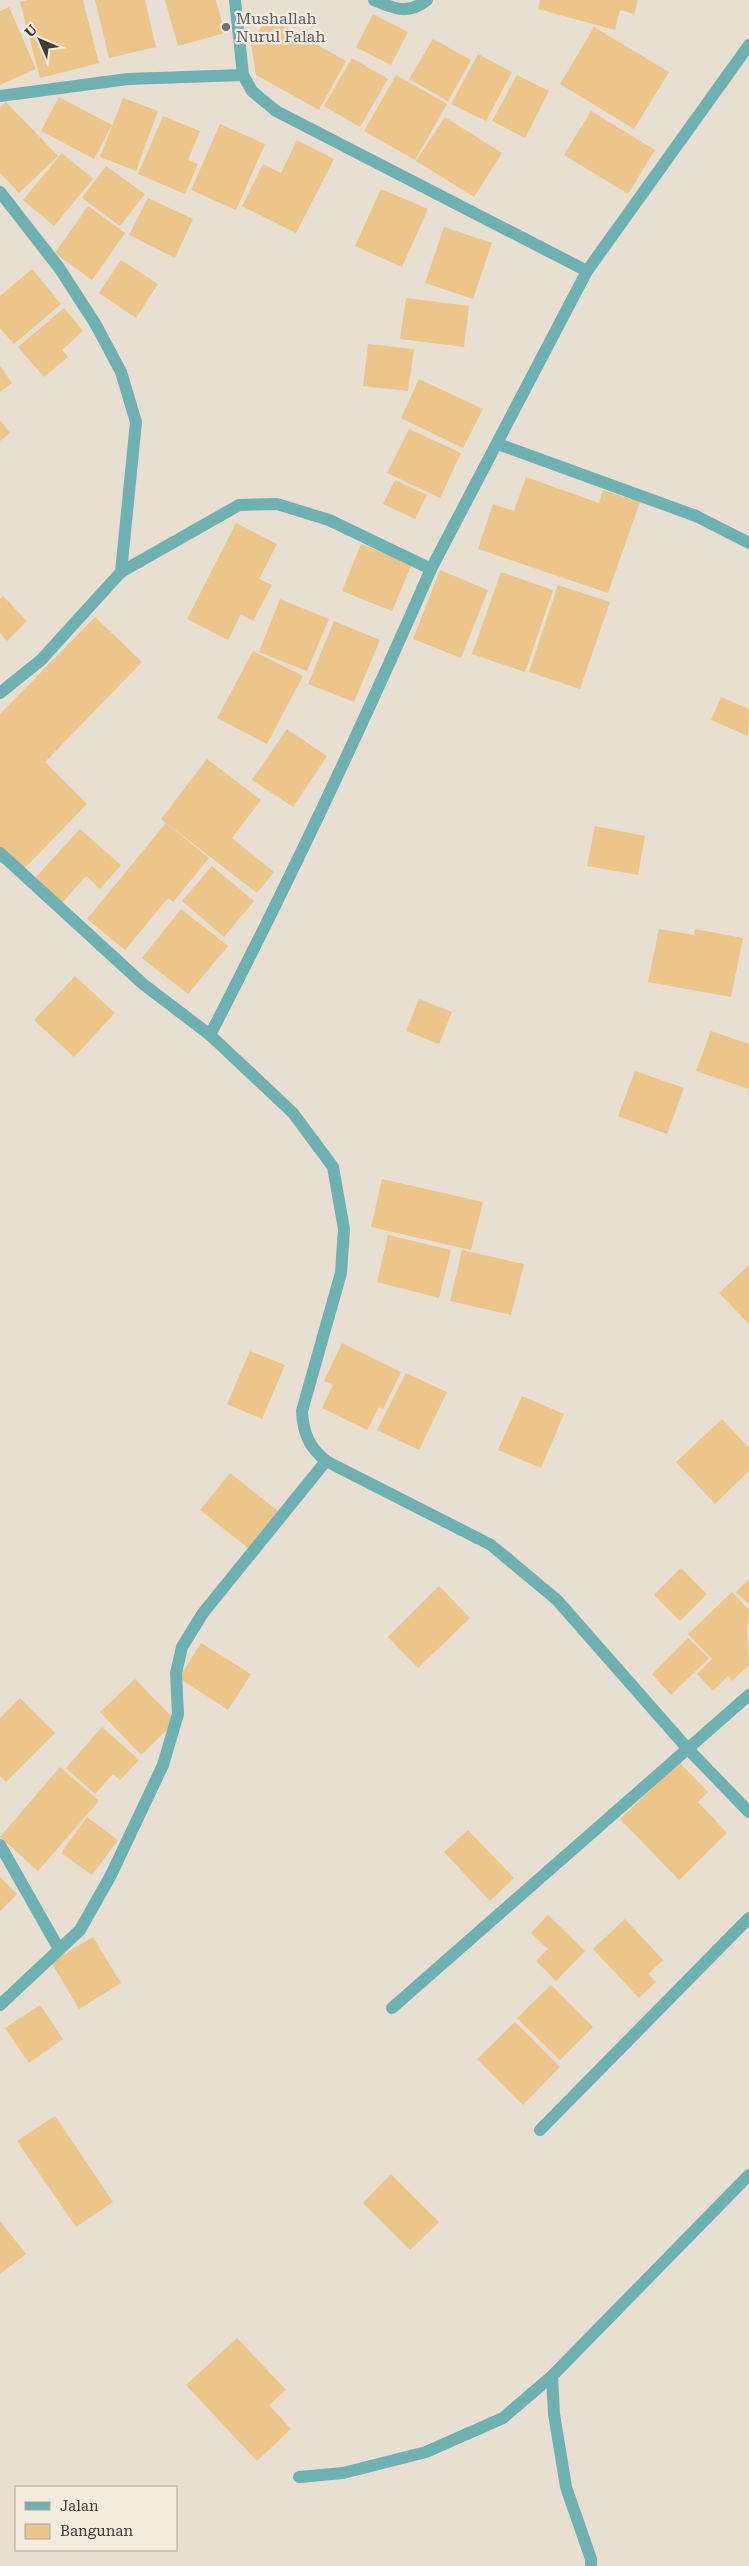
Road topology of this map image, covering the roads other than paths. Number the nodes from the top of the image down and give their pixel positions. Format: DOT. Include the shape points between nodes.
graph roads {
  1 [pos="235,0"];
  2 [pos="374,0"];
  3 [pos="427,0"];
  4 [pos="749,46"];
  5 [pos="243,76"];
  6 [pos="0,96"];
  7 [pos="0,192"];
  8 [pos="586,271"];
  9 [pos="498,444"];
  10 [pos="749,543"];
  11 [pos="431,569"];
  12 [pos="121,572"];
  13 [pos="0,693"];
  14 [pos="0,853"];
  15 [pos="210,1035"];
  16 [pos="326,1461"];
  17 [pos="749,1695"];
  18 [pos="687,1748"];
  19 [pos="749,1812"];
  20 [pos="0,1845"];
  21 [pos="749,1918"];
  22 [pos="59,1949"];
  23 [pos="0,2005"];
  24 [pos="392,2008"];
  25 [pos="540,2130"];
  26 [pos="749,2175"];
  27 [pos="552,2376"];
  28 [pos="298,2477"];
  29 [pos="591,2566"];
  1 -- 5 [label="street"];
  2 -- 3 [label="street" via="399,10 410,10"];
  4 -- 8 [label="street"];
  5 -- 6 [label="street" via="128,79"];
  5 -- 8 [label="street" via="252,91 276,111"];
  7 -- 12 [label="street" via="60,269 121,372 136,422"];
  8 -- 9 [label="street"];
  9 -- 10 [label="street" via="696,516"];
  9 -- 11 [label="street"];
  11 -- 12 [label="street" via="329,520 277,504 239,505"];
  11 -- 15 [label="street" via="287,885"];
  12 -- 13 [label="street" via="41,660"];
  14 -- 15 [label="street" via="143,984"];
  15 -- 16 [label="street" via="294,1113 333,1167 344,1229 341,1273 302,1410 308,1441"];
  16 -- 18 [label="street" via="490,1545 557,1600"];
  16 -- 22 [label="street" via="203,1614 182,1647 176,1673 178,1714 163,1765 111,1875 80,1930"];
  17 -- 18 [label="street"];
  18 -- 19 [label="street"];
  18 -- 24 [label="street"];
  20 -- 22 [label="street"];
  21 -- 25 [label="street"];
  22 -- 23 [label="street"];
  26 -- 27 [label="street"];
  27 -- 28 [label="street" via="503,2418 426,2452 343,2474"];
  27 -- 29 [label="street" via="554,2414 566,2487"];
}
